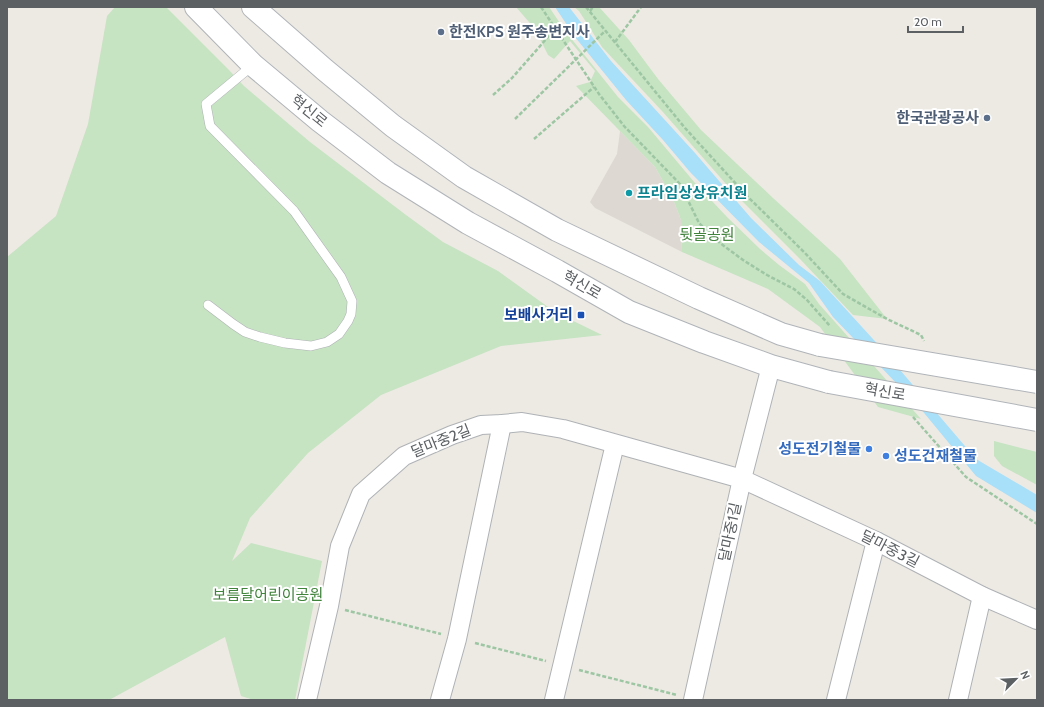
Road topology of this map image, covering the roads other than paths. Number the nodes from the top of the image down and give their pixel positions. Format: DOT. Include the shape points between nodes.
graph roads {
  1 [pos="196,7"];
  2 [pos="252,7"];
  3 [pos="253,65"];
  4 [pos="208,305"];
  5 [pos="781,334"];
  6 [pos="770,366"];
  7 [pos="1037,382"];
  8 [pos="1037,420"];
  9 [pos="502,424"];
  10 [pos="615,444"];
  11 [pos="742,479"];
  12 [pos="876,542"];
  13 [pos="982,596"];
  14 [pos="1037,620"];
  15 [pos="307,700"];
  16 [pos="440,700"];
  17 [pos="554,700"];
  18 [pos="693,700"];
  19 [pos="836,700"];
  20 [pos="958,700"];
  1 -- 3 [label="street, 혁신로"];
  2 -- 5 [label="street" via="393,126 464,178 557,230"];
  3 -- 4 [label="lane" via="206,104 210,126 294,211 340,277 352,302 351,314 339,334 327,342 311,346 286,343 246,332"];
  3 -- 6 [label="street, 혁신로" via="388,173 468,223 629,312"];
  5 -- 6 [label="street"];
  5 -- 7 [label="street, bridge" via="827,338"];
  6 -- 8 [label="street, 혁신로, bridge" via="828,382"];
  6 -- 11 [label="street, 달마중1길"];
  9 -- 10 [label="street, 달마중2길" via="522,422 563,429"];
  9 -- 15 [label="street, 달마중2길" via="481,425 404,456 361,494 340,546"];
  9 -- 16 [label="street" via="458,639"];
  10 -- 11 [label="street, 달마중2길"];
  10 -- 17 [label="street"];
  11 -- 12 [label="street, 달마중3길"];
  11 -- 18 [label="street, 달마중1길"];
  12 -- 13 [label="street, 달마중3길"];
  12 -- 19 [label="street"];
  13 -- 14 [label="street, 달마중3길"];
  13 -- 20 [label="street"];
}
